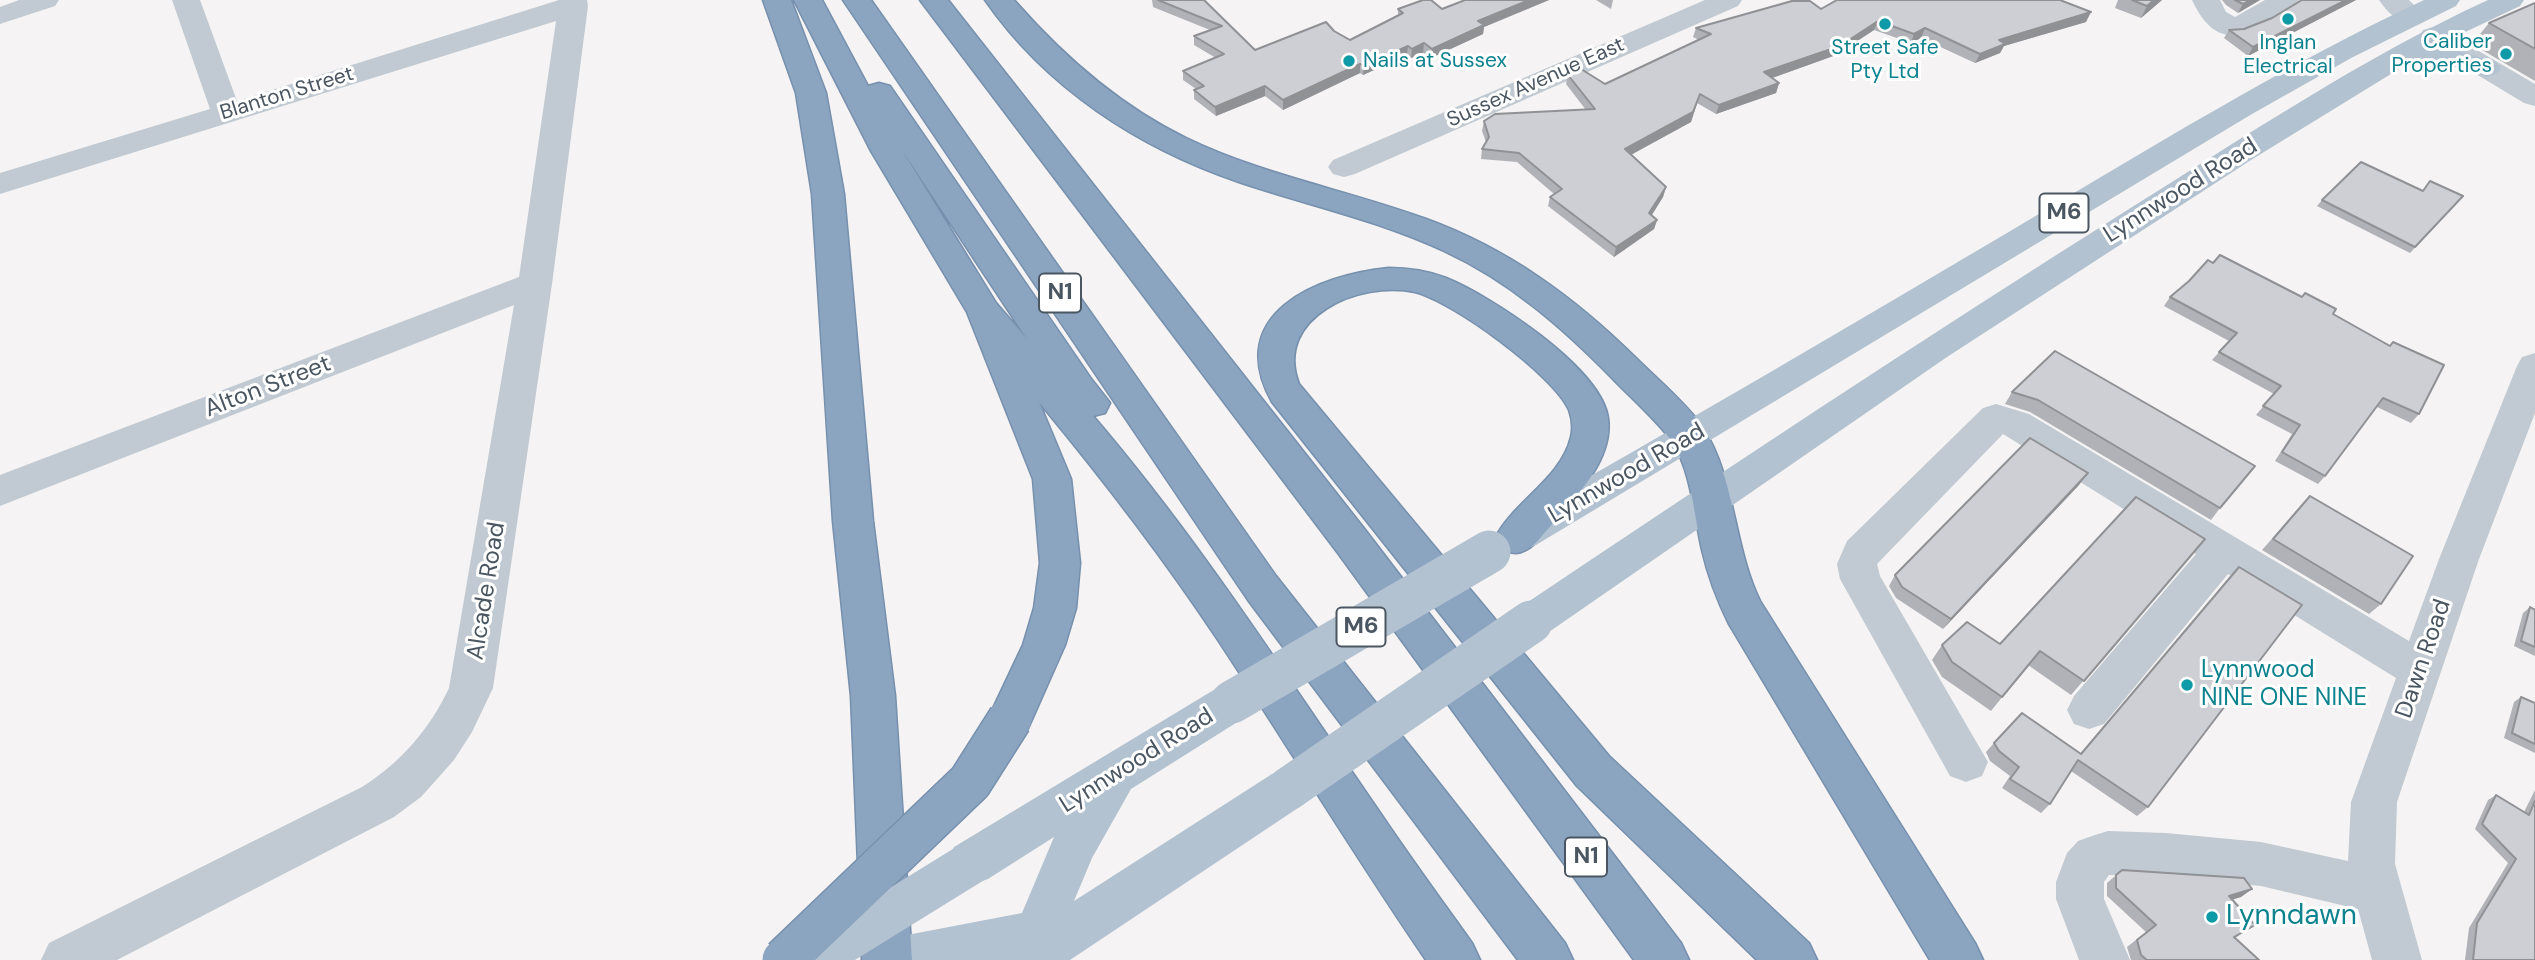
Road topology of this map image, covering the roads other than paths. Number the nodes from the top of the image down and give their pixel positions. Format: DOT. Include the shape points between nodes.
graph roads {
  1 [pos="45,0"];
  2 [pos="186,0"];
  3 [pos="777,0"];
  4 [pos="807,0"];
  5 [pos="817,0"];
  6 [pos="857,0"];
  7 [pos="934,0"];
  8 [pos="974,0"];
  9 [pos="999,0"];
  10 [pos="1728,0"];
  11 [pos="2206,0"];
  12 [pos="2285,0"];
  13 [pos="2446,0"];
  14 [pos="2507,1"];
  15 [pos="573,3"];
  16 [pos="0,16"];
  17 [pos="2413,25"];
  18 [pos="2535,97"];
  19 [pos="226,112"];
  20 [pos="1343,167"];
  21 [pos="0,184"];
  22 [pos="1149,279"];
  23 [pos="536,284"];
  24 [pos="984,313"];
  25 [pos="2534,372"];
  26 [pos="1690,438"];
  27 [pos="0,491"];
  28 [pos="1711,498"];
  29 [pos="1502,545"];
  30 [pos="2223,551"];
  31 [pos="1262,588"];
  32 [pos="2420,670"];
  33 [pos="2089,710"];
  34 [pos="1966,762"];
  35 [pos="1116,774"];
  36 [pos="2377,891"];
  37 [pos="1037,949"];
  38 [pos="66,960"];
  39 [pos="784,960"];
  40 [pos="814,960"];
  41 [pos="887,960"];
  42 [pos="907,960"];
  43 [pos="1455,960"];
  44 [pos="1548,960"];
  45 [pos="1664,960"];
  46 [pos="1792,960"];
  47 [pos="1958,960"];
  48 [pos="2105,960"];
  49 [pos="2397,960"];
  1 -- 16 [label="street"];
  2 -- 19 [label="street"];
  3 -- 41 [label="highway" via="811,93 828,194 853,521 873,696"];
  4 -- 24 [label="highway" via="887,151"];
  5 -- 31 [label="highway" via="1079,389"];
  6 -- 31 [label="highway, N1"];
  7 -- 22 [label="highway, N1"];
  8 -- 22 [label="highway"];
  9 -- 26 [label="highway" via="1034,43 1073,80 1166,141 1239,171 1403,220 1467,248 1529,284 1633,376"];
  10 -- 20 [label="street, Sussex Avenue East"];
  11 -- 12 [label="street" via="2214,17 2235,28"];
  13 -- 17 [label="main road, Lynnwood Road / M6"];
  14 -- 17 [label="main road, Lynnwood Road / M6"];
  15 -- 19 [label="street, Blanton Street"];
  15 -- 23 [label="street, Alcade Road"];
  17 -- 18 [label="street"];
  17 -- 26 [label="main road, Lynnwood Road / M6" via="2340,52 2205,128"];
  17 -- 28 [label="main road, Lynnwood Road / M6" via="2241,153 1946,340"];
  19 -- 21 [label="street, Blanton Street"];
  22 -- 45 [label="highway, N1"];
  23 -- 27 [label="street, Alton Street"];
  23 -- 38 [label="street, Alcade Road" via="471,688 442,743 391,793"];
  24 -- 39 [label="highway, bridge" via="1052,479 1060,563 1055,608 1044,645 1010,719 970,782"];
  24 -- 43 [label="highway" via="1108,459 1231,625"];
  25 -- 32 [label="street, Dawn Road"];
  26 -- 28 [label="highway"];
  26 -- 29 [label="main road, Lynnwood Road / M6"];
  28 -- 37 [label="main road, Lynnwood Road / M6, bridge" via="1288,789"];
  28 -- 47 [label="highway" via="1724,561 1742,607"];
  29 -- 35 [label="main road, Lynnwood Road / M6, bridge"];
  29 -- 46 [label="highway" via="1582,456 1590,436 1588,411 1549,363 1466,302 1436,287 1413,280 1341,285 1307,303 1292,316 1278,339 1275,358 1279,382 1318,435 1593,771"];
  30 -- 32 [label="street"];
  30 -- 33 [label="street"];
  30 -- 34 [label="street" via="2016,424 1992,419 1861,552 1857,564 1860,579"];
  31 -- 44 [label="highway, N1"];
  32 -- 36 [label="street, Dawn Road" via="2374,802 2371,864"];
  35 -- 37 [label="main road" via="1062,867"];
  35 -- 40 [label="main road, Lynnwood Road / M6, bridge"];
  36 -- 48 [label="street" via="2261,864 2108,853 2095,857 2080,882 2086,919"];
  36 -- 49 [label="street, Dawn Road"];
  37 -- 42 [label="main road"];
}
